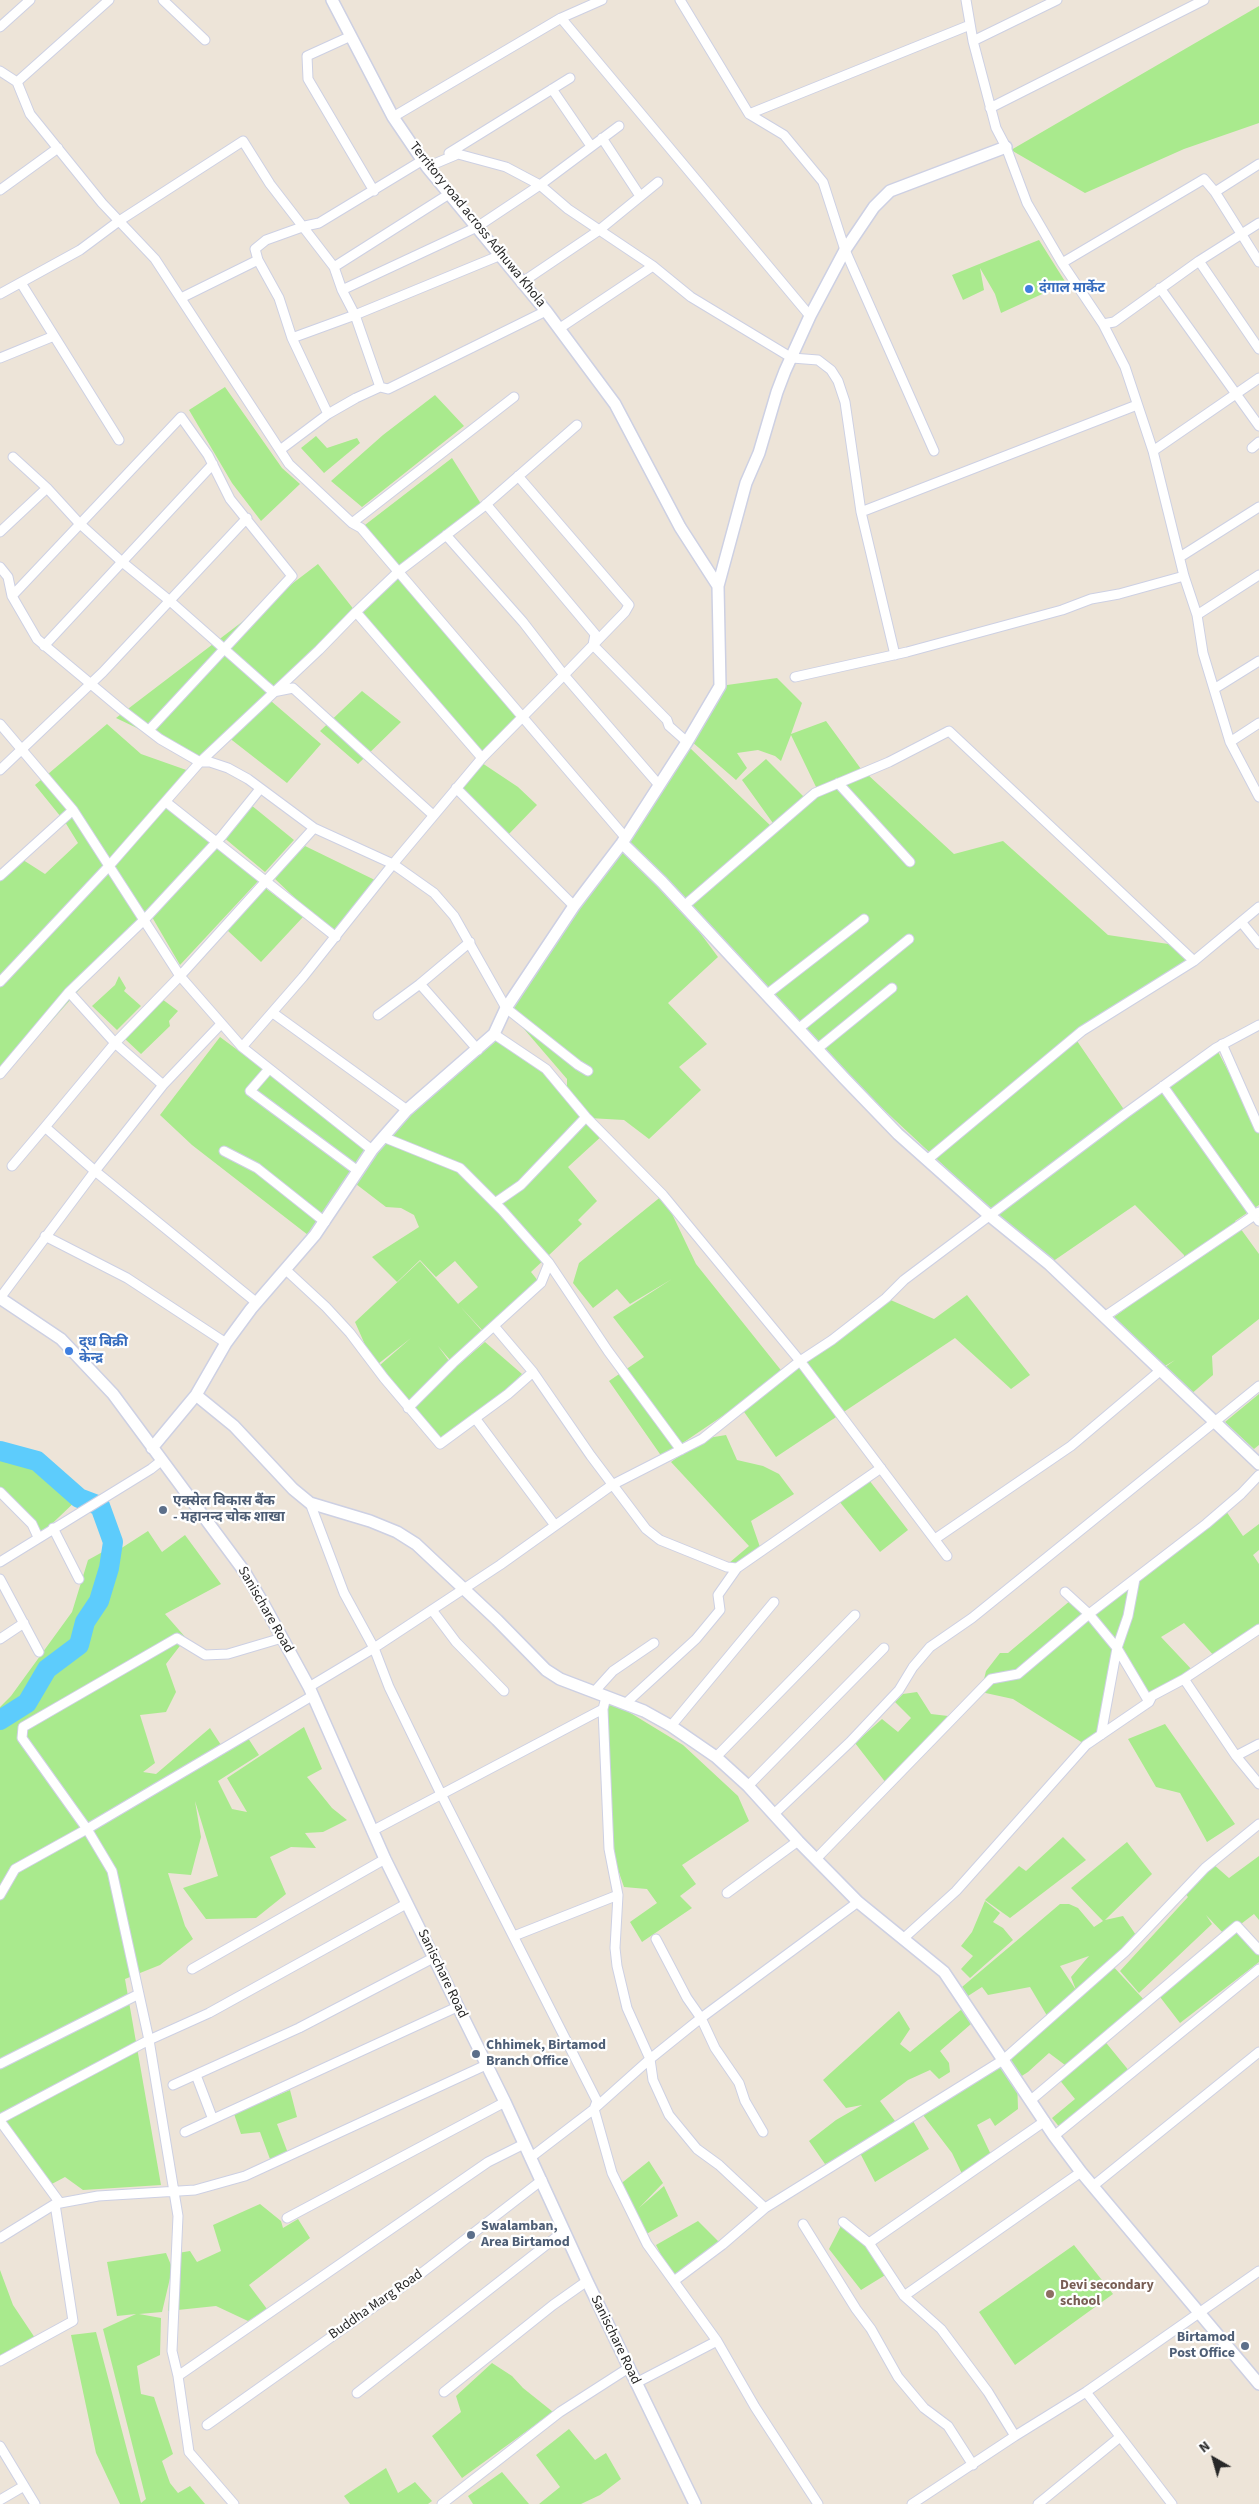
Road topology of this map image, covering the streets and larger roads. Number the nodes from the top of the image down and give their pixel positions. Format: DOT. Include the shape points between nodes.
graph roads {
  1 [pos="30,0"];
  2 [pos="109,0"];
  3 [pos="163,0"];
  4 [pos="333,0"];
  5 [pos="602,0"];
  6 [pos="680,0"];
  7 [pos="966,0"];
  8 [pos="1057,0"];
  9 [pos="1204,0"];
  10 [pos="561,18"];
  11 [pos="970,25"];
  12 [pos="0,27"];
  13 [pos="351,36"];
  14 [pos="206,40"];
  15 [pos="973,42"];
  16 [pos="0,71"];
  17 [pos="570,78"];
  18 [pos="17,82"];
  19 [pos="552,89"];
  20 [pos="990,108"];
  21 [pos="749,114"];
  22 [pos="393,117"];
  23 [pos="618,126"];
  24 [pos="602,138"];
  25 [pos="591,146"];
  26 [pos="1006,147"];
  27 [pos="58,148"];
  28 [pos="425,163"];
  29 [pos="1259,164"];
  30 [pos="658,182"];
  31 [pos="540,184"];
  32 [pos="0,190"];
  33 [pos="374,191"];
  34 [pos="1215,192"];
  35 [pos="449,194"];
  36 [pos="640,196"];
  37 [pos="119,220"];
  38 [pos="1259,223"];
  39 [pos="305,226"];
  40 [pos="477,227"];
  41 [pos="598,231"];
  42 [pos="1241,235"];
  43 [pos="845,250"];
  44 [pos="501,255"];
  45 [pos="258,260"];
  46 [pos="1199,261"];
  47 [pos="1259,262"];
  48 [pos="1062,263"];
  49 [pos="653,266"];
  50 [pos="334,267"];
  51 [pos="21,283"];
  52 [pos="521,283"];
  53 [pos="1160,288"];
  54 [pos="342,290"];
  55 [pos="0,294"];
  56 [pos="181,298"];
  57 [pos="546,311"];
  58 [pos="355,315"];
  59 [pos="810,316"];
  60 [pos="1102,324"];
  61 [pos="560,328"];
  62 [pos="54,336"];
  63 [pos="292,338"];
  64 [pos="1259,349"];
  65 [pos="0,358"];
  66 [pos="792,358"];
  67 [pos="1259,378"];
  68 [pos="380,387"];
  69 [pos="1236,395"];
  70 [pos="514,397"];
  71 [pos="1137,405"];
  72 [pos="328,414"];
  73 [pos="577,425"];
  74 [pos="1259,426"];
  75 [pos="119,440"];
  76 [pos="280,450"];
  77 [pos="934,451"];
  78 [pos="1153,451"];
  79 [pos="13,457"];
  80 [pos="213,464"];
  81 [pos="518,476"];
  82 [pos="47,488"];
  83 [pos="486,504"];
  84 [pos="1259,507"];
  85 [pos="861,512"];
  86 [pos="246,518"];
  87 [pos="352,523"];
  88 [pos="79,524"];
  89 [pos="0,532"];
  90 [pos="446,535"];
  91 [pos="1180,557"];
  92 [pos="121,561"];
  93 [pos="0,567"];
  94 [pos="398,572"];
  95 [pos="1259,575"];
  96 [pos="1184,576"];
  97 [pos="718,586"];
  98 [pos="12,596"];
  99 [pos="170,601"];
  100 [pos="356,612"];
  101 [pos="1197,615"];
  102 [pos="594,645"];
  103 [pos="44,646"];
  104 [pos="224,649"];
  105 [pos="895,655"];
  106 [pos="1259,661"];
  107 [pos="564,675"];
  108 [pos="795,677"];
  109 [pos="90,684"];
  110 [pos="1214,690"];
  111 [pos="273,692"];
  112 [pos="522,715"];
  113 [pos="1259,723"];
  114 [pos="0,724"];
  115 [pos="149,730"];
  116 [pos="687,742"];
  117 [pos="1230,742"];
  118 [pos="22,748"];
  119 [pos="482,758"];
  120 [pos="200,762"];
  121 [pos="0,770"];
  122 [pos="838,783"];
  123 [pos="659,785"];
  124 [pos="456,788"];
  125 [pos="260,789"];
  126 [pos="1259,797"];
  127 [pos="166,802"];
  128 [pos="73,810"];
  129 [pos="433,815"];
  130 [pos="314,828"];
  131 [pos="623,840"];
  132 [pos="217,841"];
  133 [pos="910,862"];
  134 [pos="393,864"];
  135 [pos="109,866"];
  136 [pos="0,876"];
  137 [pos="265,880"];
  138 [pos="574,906"];
  139 [pos="684,906"];
  140 [pos="1259,907"];
  141 [pos="146,919"];
  142 [pos="864,919"];
  143 [pos="1242,923"];
  144 [pos="336,937"];
  145 [pos="909,939"];
  146 [pos="470,942"];
  147 [pos="1259,944"];
  148 [pos="1194,961"];
  149 [pos="180,976"];
  150 [pos="0,982"];
  151 [pos="420,984"];
  152 [pos="892,988"];
  153 [pos="69,992"];
  154 [pos="766,996"];
  155 [pos="506,1008"];
  156 [pos="273,1013"];
  157 [pos="378,1015"];
  158 [pos="221,1024"];
  159 [pos="1259,1025"];
  160 [pos="798,1029"];
  161 [pos="494,1034"];
  162 [pos="115,1043"];
  163 [pos="1222,1044"];
  164 [pos="242,1048"];
  165 [pos="816,1049"];
  166 [pos="478,1050"];
  167 [pos="269,1069"];
  168 [pos="588,1071"];
  169 [pos="0,1074"];
  170 [pos="163,1085"];
  171 [pos="1163,1086"];
  172 [pos="407,1110"];
  173 [pos="586,1117"];
  174 [pos="45,1126"];
  175 [pos="1259,1128"];
  176 [pos="383,1137"];
  177 [pos="372,1150"];
  178 [pos="224,1151"];
  179 [pos="927,1160"];
  180 [pos="12,1166"];
  181 [pos="95,1171"];
  182 [pos="358,1171"];
  183 [pos="495,1203"];
  184 [pos="990,1216"];
  185 [pos="1258,1216"];
  186 [pos="324,1222"];
  187 [pos="44,1236"];
  188 [pos="549,1263"];
  189 [pos="286,1270"];
  190 [pos="0,1298"];
  191 [pos="257,1303"];
  192 [pos="1104,1318"];
  193 [pos="494,1326"];
  194 [pos="226,1343"];
  195 [pos="800,1362"];
  196 [pos="1161,1370"];
  197 [pos="533,1372"];
  198 [pos="1259,1386"];
  199 [pos="196,1395"];
  200 [pos="408,1408"];
  201 [pos="475,1418"];
  202 [pos="1215,1422"];
  203 [pos="152,1448"];
  204 [pos="681,1450"];
  205 [pos="160,1461"];
  206 [pos="1259,1464"];
  207 [pos="881,1468"];
  208 [pos="1259,1475"];
  209 [pos="612,1485"];
  210 [pos="0,1492"];
  211 [pos="310,1503"];
  212 [pos="554,1524"];
  213 [pos="53,1528"];
  214 [pos="38,1537"];
  215 [pos="935,1539"];
  216 [pos="947,1556"];
  217 [pos="0,1562"];
  218 [pos="737,1568"];
  219 [pos="0,1579"];
  220 [pos="79,1579"];
  221 [pos="1135,1579"];
  222 [pos="463,1589"];
  223 [pos="1065,1592"];
  224 [pos="774,1602"];
  225 [pos="432,1610"];
  226 [pos="1089,1614"];
  227 [pos="855,1615"];
  228 [pos="24,1623"];
  229 [pos="1259,1629"];
  230 [pos="282,1638"];
  231 [pos="0,1639"];
  232 [pos="654,1643"];
  233 [pos="374,1648"];
  234 [pos="884,1648"];
  235 [pos="1117,1648"];
  236 [pos="39,1652"];
  237 [pos="1184,1678"];
  238 [pos="504,1691"];
  239 [pos="310,1692"];
  240 [pos="594,1692"];
  241 [pos="606,1697"];
  242 [pos="1148,1702"];
  243 [pos="625,1704"];
  244 [pos="603,1709"];
  245 [pos="671,1726"];
  246 [pos="1101,1735"];
  247 [pos="1259,1744"];
  248 [pos="1236,1756"];
  249 [pos="716,1757"];
  250 [pos="1259,1784"];
  251 [pos="748,1786"];
  252 [pos="441,1794"];
  253 [pos="774,1814"];
  254 [pos="1259,1824"];
  255 [pos="87,1830"];
  256 [pos="372,1831"];
  257 [pos="798,1841"];
  258 [pos="385,1859"];
  259 [pos="816,1859"];
  260 [pos="727,1893"];
  261 [pos="0,1895"];
  262 [pos="618,1895"];
  263 [pos="858,1902"];
  264 [pos="406,1904"];
  265 [pos="514,1936"];
  266 [pos="904,1938"];
  267 [pos="656,1939"];
  268 [pos="1259,1950"];
  269 [pos="435,1957"];
  270 [pos="192,1969"];
  271 [pos="1259,1969"];
  272 [pos="139,1994"];
  273 [pos="457,2007"];
  274 [pos="702,2018"];
  275 [pos="149,2040"];
  276 [pos="1259,2052"];
  277 [pos="650,2059"];
  278 [pos="1003,2060"];
  279 [pos="0,2064"];
  280 [pos="486,2065"];
  281 [pos="196,2075"];
  282 [pos="173,2086"];
  283 [pos="1031,2100"];
  284 [pos="505,2102"];
  285 [pos="594,2109"];
  286 [pos="212,2117"];
  287 [pos="0,2120"];
  288 [pos="1045,2121"];
  289 [pos="185,2132"];
  290 [pos="763,2132"];
  291 [pos="1054,2136"];
  292 [pos="524,2144"];
  293 [pos="530,2158"];
  294 [pos="1081,2172"];
  295 [pos="542,2180"];
  296 [pos="1093,2186"];
  297 [pos="174,2190"];
  298 [pos="58,2204"];
  299 [pos="765,2208"];
  300 [pos="287,2218"];
  301 [pos="842,2222"];
  302 [pos="803,2224"];
  303 [pos="564,2231"];
  304 [pos="0,2238"];
  305 [pos="869,2243"];
  306 [pos="1259,2271"];
  307 [pos="587,2281"];
  308 [pos="674,2281"];
  309 [pos="904,2296"];
  310 [pos="1198,2313"];
  311 [pos="717,2341"];
  312 [pos="0,2361"];
  313 [pos="630,2368"];
  314 [pos="178,2376"];
  315 [pos="636,2383"];
  316 [pos="1259,2384"];
  317 [pos="444,2392"];
  318 [pos="1086,2392"];
  319 [pos="357,2393"];
  320 [pos="207,2425"];
  321 [pos="1014,2436"];
  322 [pos="1120,2437"];
  323 [pos="0,2446"];
  324 [pos="973,2465"];
  325 [pos="24,2486"];
  326 [pos="0,2500"];
  327 [pos="35,2504"];
  328 [pos="234,2504"];
  329 [pos="442,2504"];
  330 [pos="695,2504"];
  331 [pos="818,2504"];
  332 [pos="912,2504"];
  333 [pos="1038,2504"];
  334 [pos="1172,2504"];
  1 -- 12 [label="street"];
  2 -- 18 [label="street"];
  3 -- 14 [label="street"];
  4 -- 13 [label="street, Territory road across Adhuwa Khola"];
  5 -- 10 [label="street"];
  6 -- 21 [label="street"];
  7 -- 11 [label="street"];
  8 -- 15 [label="street"];
  9 -- 20 [label="street"];
  10 -- 22 [label="street"];
  10 -- 59 [label="street"];
  11 -- 15 [label="street"];
  11 -- 21 [label="street"];
  13 -- 22 [label="street, Territory road across Adhuwa Khola"];
  13 -- 33 [label="street" via="307,56 308,79"];
  15 -- 20 [label="street"];
  16 -- 18 [label="street"];
  17 -- 19 [label="street"];
  18 -- 27 [label="street" via="30,114"];
  19 -- 25 [label="street"];
  19 -- 28 [label="street"];
  20 -- 26 [label="street"];
  21 -- 43 [label="street" via="784,135 823,182"];
  22 -- 28 [label="street, Territory road across Adhuwa Khola"];
  23 -- 24 [label="street"];
  24 -- 25 [label="street"];
  24 -- 36 [label="street"];
  25 -- 31 [label="street"];
  26 -- 43 [label="street" via="890,191 874,207"];
  26 -- 48 [label="street" via="1027,203"];
  27 -- 32 [label="street"];
  27 -- 37 [label="street"];
  28 -- 31 [label="street" via="458,154 506,167"];
  28 -- 33 [label="street"];
  28 -- 35 [label="street, Territory road across Adhuwa Khola"];
  29 -- 34 [label="street"];
  30 -- 36 [label="street"];
  31 -- 40 [label="street"];
  31 -- 41 [label="street"];
  33 -- 39 [label="street" via="318,223"];
  34 -- 42 [label="street"];
  34 -- 48 [label="street" via="1206,180 1201,179"];
  35 -- 40 [label="street, Territory road across Adhuwa Khola"];
  35 -- 50 [label="street"];
  36 -- 41 [label="street"];
  37 -- 39 [label="street" via="243,141 270,184"];
  37 -- 51 [label="street" via="80,250"];
  37 -- 56 [label="street" via="155,259"];
  38 -- 42 [label="street"];
  39 -- 45 [label="street" via="266,240 255,248"];
  39 -- 50 [label="street"];
  40 -- 44 [label="street, Territory road across Adhuwa Khola"];
  40 -- 54 [label="street"];
  41 -- 49 [label="street"];
  41 -- 52 [label="street"];
  42 -- 46 [label="street"];
  42 -- 47 [label="street"];
  43 -- 59 [label="street"];
  43 -- 77 [label="street"];
  44 -- 52 [label="street, Territory road across Adhuwa Khola"];
  44 -- 58 [label="street"];
  45 -- 56 [label="street"];
  45 -- 63 [label="street" via="279,298"];
  46 -- 53 [label="street"];
  46 -- 64 [label="street"];
  48 -- 60 [label="street"];
  49 -- 61 [label="street"];
  49 -- 66 [label="street" via="691,297"];
  50 -- 54 [label="street"];
  51 -- 55 [label="street"];
  51 -- 62 [label="street"];
  52 -- 57 [label="street, Territory road across Adhuwa Khola"];
  53 -- 60 [label="street" via="1114,322"];
  53 -- 69 [label="street"];
  54 -- 58 [label="street"];
  56 -- 76 [label="street"];
  57 -- 61 [label="street, Territory road across Adhuwa Khola"];
  57 -- 68 [label="street" via="388,388"];
  58 -- 63 [label="street"];
  58 -- 68 [label="street"];
  59 -- 66 [label="street"];
  60 -- 71 [label="street" via="1126,367"];
  61 -- 97 [label="street, Territory road across Adhuwa Khola" via="615,404 680,527"];
  62 -- 65 [label="street"];
  62 -- 75 [label="street"];
  63 -- 72 [label="street"];
  66 -- 85 [label="street" via="818,360 831,370 838,381 846,402"];
  66 -- 97 [label="street" via="746,483"];
  67 -- 69 [label="street"];
  68 -- 72 [label="street"];
  69 -- 74 [label="street"];
  69 -- 78 [label="street"];
  70 -- 87 [label="street"];
  71 -- 78 [label="street"];
  71 -- 85 [label="street"];
  72 -- 76 [label="street"];
  73 -- 81 [label="street"];
  76 -- 87 [label="street" via="289,464"];
  78 -- 91 [label="street"];
  79 -- 82 [label="street"];
  80 -- 86 [label="street" via="230,499"];
  80 -- 88 [label="street" via="181,417"];
  80 -- 92 [label="street"];
  81 -- 83 [label="street"];
  81 -- 102 [label="street" via="629,605"];
  82 -- 88 [label="street"];
  82 -- 89 [label="street"];
  83 -- 90 [label="street"];
  83 -- 102 [label="street" via="595,634"];
  84 -- 91 [label="street"];
  85 -- 105 [label="street"];
  86 -- 99 [label="street"];
  86 -- 104 [label="street" via="292,576"];
  87 -- 94 [label="street" via="361,528"];
  88 -- 92 [label="street"];
  88 -- 98 [label="street"];
  90 -- 94 [label="street"];
  90 -- 107 [label="street" via="523,622"];
  91 -- 96 [label="street"];
  92 -- 99 [label="street"];
  92 -- 103 [label="street"];
  93 -- 98 [label="street" via="8,577"];
  94 -- 100 [label="street"];
  94 -- 112 [label="street"];
  95 -- 101 [label="street"];
  96 -- 101 [label="street"];
  96 -- 105 [label="street"];
  97 -- 116 [label="street" via="720,686"];
  98 -- 103 [label="street"];
  99 -- 104 [label="street"];
  99 -- 109 [label="street"];
  100 -- 111 [label="street"];
  100 -- 119 [label="street"];
  101 -- 110 [label="street" via="1203,653"];
  102 -- 107 [label="street"];
  102 -- 116 [label="street"];
  103 -- 109 [label="street"];
  104 -- 111 [label="street"];
  104 -- 115 [label="street"];
  105 -- 108 [label="street"];
  106 -- 110 [label="street"];
  107 -- 112 [label="street"];
  107 -- 123 [label="street"];
  109 -- 115 [label="street"];
  109 -- 118 [label="street"];
  110 -- 117 [label="street"];
  111 -- 120 [label="street"];
  111 -- 129 [label="street" via="293,688"];
  112 -- 119 [label="street"];
  112 -- 131 [label="street"];
  113 -- 117 [label="street"];
  114 -- 118 [label="street"];
  115 -- 120 [label="street"];
  116 -- 123 [label="street"];
  117 -- 126 [label="street"];
  118 -- 121 [label="street"];
  118 -- 128 [label="street"];
  119 -- 124 [label="street"];
  120 -- 125 [label="street" via="228,768"];
  120 -- 127 [label="street"];
  122 -- 133 [label="street"];
  122 -- 139 [label="street" via="815,793"];
  122 -- 148 [label="street" via="950,732"];
  123 -- 131 [label="street"];
  124 -- 129 [label="street"];
  124 -- 138 [label="street"];
  125 -- 130 [label="street"];
  125 -- 132 [label="street"];
  127 -- 132 [label="street"];
  127 -- 135 [label="street"];
  128 -- 135 [label="street"];
  128 -- 136 [label="street"];
  129 -- 134 [label="street"];
  130 -- 134 [label="street"];
  130 -- 137 [label="street"];
  131 -- 138 [label="street"];
  131 -- 139 [label="street"];
  132 -- 137 [label="street"];
  132 -- 141 [label="street"];
  134 -- 144 [label="street"];
  134 -- 146 [label="street" via="434,893"];
  135 -- 141 [label="street"];
  135 -- 150 [label="street"];
  137 -- 144 [label="street"];
  137 -- 149 [label="street"];
  138 -- 155 [label="street"];
  139 -- 154 [label="street"];
  140 -- 143 [label="street"];
  141 -- 149 [label="street"];
  141 -- 153 [label="street"];
  142 -- 154 [label="street"];
  143 -- 147 [label="street"];
  143 -- 148 [label="street"];
  144 -- 156 [label="street"];
  145 -- 160 [label="street"];
  146 -- 151 [label="street"];
  146 -- 155 [label="street"];
  148 -- 179 [label="street" via="1082,1031"];
  149 -- 158 [label="street"];
  149 -- 162 [label="street"];
  151 -- 157 [label="street"];
  151 -- 166 [label="street"];
  152 -- 165 [label="street"];
  153 -- 162 [label="street"];
  153 -- 169 [label="street"];
  154 -- 160 [label="street"];
  155 -- 161 [label="street"];
  155 -- 168 [label="street"];
  156 -- 164 [label="street"];
  156 -- 172 [label="street"];
  158 -- 164 [label="street"];
  158 -- 170 [label="street"];
  159 -- 163 [label="street"];
  160 -- 165 [label="street"];
  161 -- 166 [label="street"];
  161 -- 173 [label="street" via="546,1069"];
  162 -- 170 [label="street"];
  162 -- 174 [label="street"];
  163 -- 171 [label="street"];
  163 -- 175 [label="street"];
  164 -- 167 [label="street"];
  165 -- 179 [label="street"];
  166 -- 172 [label="street"];
  167 -- 177 [label="street"];
  167 -- 182 [label="street" via="250,1091"];
  170 -- 181 [label="street"];
  171 -- 184 [label="street"];
  171 -- 185 [label="street"];
  172 -- 176 [label="street"];
  173 -- 183 [label="street" via="521,1185"];
  173 -- 195 [label="street" via="663,1196"];
  174 -- 180 [label="street"];
  174 -- 181 [label="street"];
  176 -- 177 [label="street"];
  176 -- 183 [label="street" via="460,1168"];
  177 -- 182 [label="street"];
  178 -- 186 [label="street" via="257,1168"];
  179 -- 184 [label="street"];
  181 -- 187 [label="street"];
  181 -- 191 [label="street"];
  182 -- 186 [label="street"];
  183 -- 188 [label="street"];
  184 -- 192 [label="street" via="1049,1264"];
  184 -- 195 [label="street"];
  185 -- 192 [label="street"];
  186 -- 189 [label="street"];
  187 -- 190 [label="street"];
  187 -- 194 [label="street" via="127,1278"];
  188 -- 193 [label="street" via="541,1283"];
  188 -- 204 [label="street" via="608,1351"];
  189 -- 191 [label="street"];
  189 -- 200 [label="street" via="350,1332"];
  190 -- 203 [label="street, Sanischare Road" via="61,1339 112,1394"];
  191 -- 194 [label="street"];
  192 -- 196 [label="street"];
  193 -- 197 [label="street"];
  193 -- 200 [label="street"];
  194 -- 199 [label="street"];
  195 -- 204 [label="street" via="702,1439"];
  195 -- 207 [label="street"];
  196 -- 202 [label="street"];
  196 -- 215 [label="street" via="1071,1446"];
  197 -- 201 [label="street"];
  197 -- 209 [label="street"];
  198 -- 202 [label="street"];
  199 -- 203 [label="street"];
  199 -- 211 [label="street" via="234,1426"];
  200 -- 201 [label="street" via="440,1444"];
  201 -- 212 [label="street"];
  202 -- 206 [label="street"];
  202 -- 253 [label="street" via="980,1612 930,1647 899,1690"];
  203 -- 205 [label="street, Sanischare Road"];
  204 -- 209 [label="street"];
  205 -- 213 [label="street"];
  205 -- 230 [label="street, Sanischare Road" via="244,1571"];
  207 -- 215 [label="street"];
  207 -- 218 [label="street"];
  208 -- 221 [label="street" via="1242,1494"];
  209 -- 212 [label="street"];
  209 -- 218 [label="street" via="646,1529 660,1540"];
  210 -- 214 [label="street" via="32,1524"];
  211 -- 222 [label="street" via="397,1532 416,1544"];
  211 -- 233 [label="street" via="344,1593"];
  212 -- 222 [label="street"];
  213 -- 214 [label="street"];
  213 -- 220 [label="street"];
  214 -- 217 [label="street"];
  215 -- 216 [label="street"];
  218 -- 243 [label="street" via="718,1594 720,1610 696,1639"];
  219 -- 228 [label="street"];
  221 -- 226 [label="street"];
  221 -- 235 [label="street" via="1128,1616"];
  222 -- 225 [label="street"];
  222 -- 240 [label="street" via="546,1670"];
  223 -- 226 [label="street"];
  224 -- 245 [label="street"];
  225 -- 233 [label="street"];
  225 -- 238 [label="street" via="456,1642"];
  226 -- 235 [label="street"];
  226 -- 259 [label="street" via="1018,1674 992,1680"];
  227 -- 249 [label="street"];
  228 -- 231 [label="street"];
  228 -- 236 [label="street"];
  229 -- 237 [label="street"];
  230 -- 239 [label="street, Sanischare Road"];
  230 -- 255 [label="street" via="228,1654 205,1655 177,1638 23,1727 22,1738"];
  232 -- 240 [label="street" via="613,1671"];
  233 -- 239 [label="street"];
  233 -- 252 [label="street" via="389,1687"];
  234 -- 251 [label="street"];
  235 -- 242 [label="street"];
  235 -- 246 [label="street"];
  237 -- 242 [label="street" via="1152,1696"];
  237 -- 248 [label="street"];
  239 -- 255 [label="street"];
  239 -- 256 [label="street, Sanischare Road"];
  240 -- 241 [label="street"];
  241 -- 243 [label="street"];
  241 -- 244 [label="street"];
  242 -- 246 [label="street"];
  243 -- 245 [label="street"];
  244 -- 252 [label="street"];
  244 -- 262 [label="street" via="609,1849"];
  245 -- 249 [label="street"];
  246 -- 266 [label="street" via="1086,1745 956,1891"];
  247 -- 248 [label="street"];
  248 -- 250 [label="street"];
  249 -- 251 [label="street"];
  251 -- 253 [label="street"];
  252 -- 256 [label="street"];
  252 -- 265 [label="street"];
  253 -- 257 [label="street"];
  254 -- 278 [label="street" via="1205,1868 1125,1952"];
  255 -- 261 [label="street" via="15,1869"];
  255 -- 272 [label="street" via="112,1871"];
  256 -- 258 [label="street, Sanischare Road"];
  257 -- 259 [label="street"];
  257 -- 260 [label="street"];
  258 -- 264 [label="street, Sanischare Road"];
  258 -- 270 [label="street"];
  259 -- 263 [label="street"];
  262 -- 265 [label="street"];
  262 -- 277 [label="street" via="617,1966 627,2008"];
  263 -- 266 [label="street"];
  263 -- 274 [label="street"];
  264 -- 269 [label="street, Sanischare Road"];
  264 -- 275 [label="street" via="209,2013"];
  265 -- 285 [label="street" via="597,2101"];
  266 -- 278 [label="street" via="944,1972"];
  267 -- 274 [label="street" via="687,1998"];
  268 -- 283 [label="street" via="1237,1926"];
  269 -- 273 [label="street, Sanischare Road"];
  269 -- 281 [label="street" via="299,2028"];
  271 -- 291 [label="street"];
  272 -- 275 [label="street"];
  272 -- 279 [label="street"];
  273 -- 280 [label="street, Sanischare Road"];
  273 -- 286 [label="street"];
  274 -- 277 [label="street"];
  274 -- 290 [label="street" via="715,2048 739,2083 745,2101"];
  275 -- 287 [label="street"];
  275 -- 297 [label="street"];
  276 -- 296 [label="street"];
  277 -- 285 [label="street"];
  277 -- 299 [label="street" via="653,2080 669,2116 697,2149"];
  278 -- 283 [label="street"];
  278 -- 299 [label="street"];
  280 -- 284 [label="street, Sanischare Road"];
  280 -- 297 [label="street" via="245,2176 195,2190"];
  281 -- 282 [label="street"];
  281 -- 286 [label="street"];
  283 -- 288 [label="street"];
  284 -- 292 [label="street, Sanischare Road"];
  284 -- 300 [label="street"];
  285 -- 293 [label="street"];
  285 -- 308 [label="street" via="612,2173 647,2244"];
  286 -- 289 [label="street"];
  287 -- 298 [label="street"];
  288 -- 291 [label="street"];
  288 -- 305 [label="street"];
  291 -- 294 [label="street"];
  292 -- 293 [label="street, Sanischare Road"];
  292 -- 314 [label="street" via="488,2162"];
  293 -- 295 [label="street, Sanischare Road"];
  294 -- 296 [label="street"];
  294 -- 309 [label="street"];
  295 -- 303 [label="street, Sanischare Road"];
  295 -- 320 [label="street, Buddha Marg Road" via="423,2272"];
  296 -- 310 [label="street"];
  297 -- 298 [label="street" via="98,2196"];
  297 -- 314 [label="street" via="178,2216 172,2351"];
  298 -- 304 [label="street"];
  298 -- 312 [label="street" via="73,2321"];
  299 -- 308 [label="street" via="722,2246"];
  301 -- 305 [label="street"];
  302 -- 324 [label="street" via="898,2377 924,2408 948,2426"];
  303 -- 307 [label="street, Sanischare Road"];
  303 -- 319 [label="street"];
  305 -- 309 [label="street"];
  306 -- 310 [label="street"];
  307 -- 313 [label="street, Sanischare Road"];
  307 -- 317 [label="street"];
  308 -- 311 [label="street"];
  309 -- 321 [label="street" via="941,2329 988,2392"];
  310 -- 316 [label="street"];
  310 -- 318 [label="street"];
  311 -- 315 [label="street"];
  311 -- 331 [label="street"];
  313 -- 315 [label="street, Sanischare Road"];
  313 -- 329 [label="street" via="560,2412"];
  314 -- 328 [label="street" via="188,2452"];
  315 -- 330 [label="street, Sanischare Road"];
  318 -- 321 [label="street"];
  318 -- 322 [label="street"];
  321 -- 324 [label="street"];
  322 -- 333 [label="street"];
  322 -- 334 [label="street"];
  323 -- 325 [label="street"];
  324 -- 332 [label="street"];
  325 -- 326 [label="street"];
  325 -- 327 [label="street"];
}
